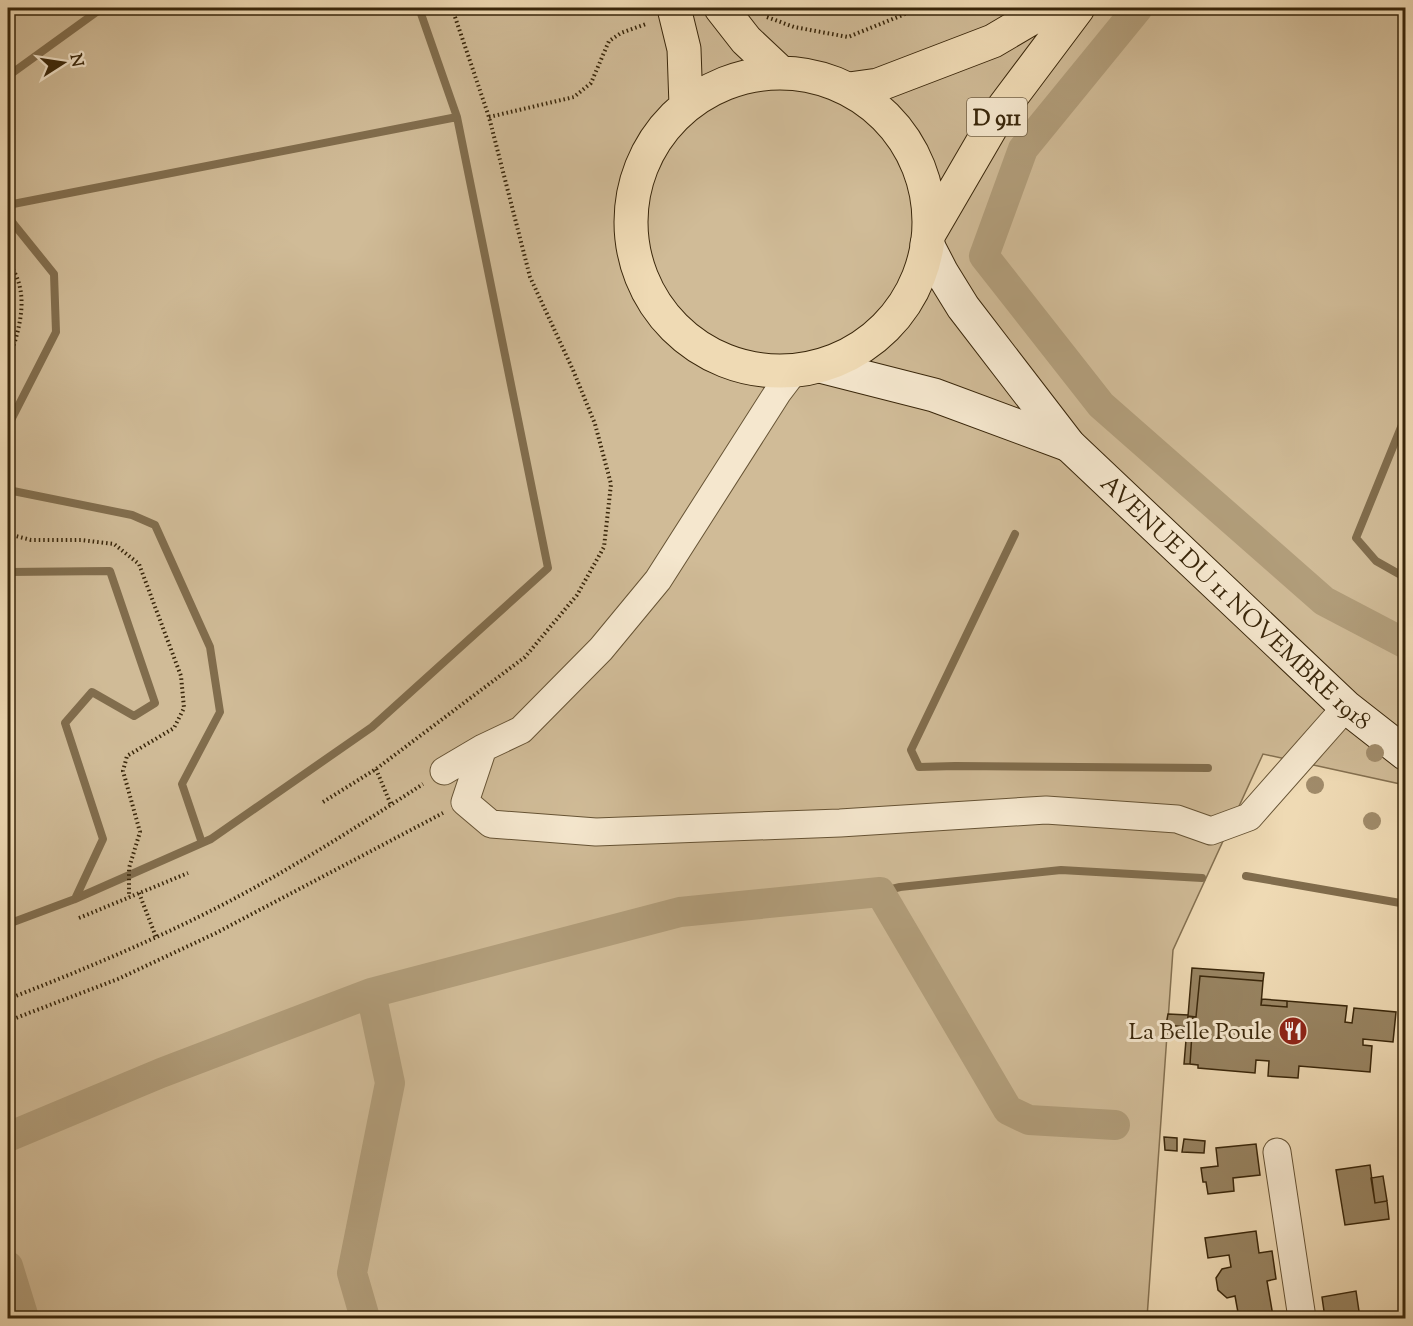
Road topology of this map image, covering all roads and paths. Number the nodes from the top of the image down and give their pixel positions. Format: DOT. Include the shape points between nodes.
graph roads {
  1 [pos="16,8"];
  2 [pos="452,8"];
  3 [pos="721,8"];
  4 [pos="920,8"];
  5 [pos="1049,8"];
  6 [pos="1078,8"];
  7 [pos="8,14"];
  8 [pos="662,15"];
  9 [pos="764,16"];
  10 [pos="780,72"];
  11 [pos="849,89"];
  12 [pos="686,106"];
  13 [pos="489,117"];
  14 [pos="928,239"];
  15 [pos="8,262"];
  16 [pos="8,363"];
  17 [pos="807,369"];
  18 [pos="1069,445"];
  19 [pos="8,534"];
  20 [pos="1346,707"];
  21 [pos="483,748"];
  22 [pos="1406,754"];
  23 [pos="376,769"];
  24 [pos="444,771"];
  25 [pos="323,802"];
  26 [pos="465,802"];
  27 [pos="391,805"];
  28 [pos="188,873"];
  29 [pos="139,893"];
  30 [pos="129,897"];
  31 [pos="79,918"];
  32 [pos="156,937"];
  33 [pos="8,999"];
  34 [pos="8,1021"];
  35 [pos="1277,1152"];
  36 [pos="1302,1318"];
  1 -- 7 [label="path"];
  2 -- 13 [label="path"];
  3 -- 10 [label="main road" via="746,40"];
  4 -- 9 [label="path" via="848,37 794,27"];
  5 -- 11 [label="main road" via="993,41 878,85"];
  6 -- 14 [label="main road, D 911" via="1000,112"];
  8 -- 12 [label="main road" via="684,49"];
  8 -- 13 [label="path" via="609,41 591,83 574,97"];
  10 -- 11 [label="main road" via="816,76"];
  10 -- 12 [label="main road" via="731,81"];
  11 -- 14 [label="main road" via="885,115 911,150 926,191 930,212"];
  12 -- 17 [label="main road" via="670,121 646,157 633,201 634,249 650,295 681,333 722,359 770,371"];
  13 -- 23 [label="path" via="530,277 595,424 610,484 604,547 577,595 525,657"];
  14 -- 17 [label="main road" via="921,272 899,314 864,346 843,358"];
  14 -- 18 [label="main road, AVENUE DU 11 NOVEMBRE 1918" via="942,273 963,307"];
  15 -- 16 [label="path" via="22,296 21,325"];
  17 -- 18 [label="main road, AVENUE DU 11 NOVEMBRE 1918" via="934,395"];
  17 -- 21 [label="street" via="778,392 658,579 601,650 521,730"];
  18 -- 20 [label="main road, AVENUE DU 11 NOVEMBRE 1918"];
  19 -- 30 [label="path" via="31,540 114,544 140,564 181,676 184,708 174,728 127,756 123,771 140,832 129,868"];
  20 -- 22 [label="main road, AVENUE DU 11 NOVEMBRE 1918"];
  20 -- 26 [label="street" via="1249,817 1211,831 1178,819 1046,810 596,832 491,824"];
  21 -- 24 [label="street"];
  21 -- 26 [label="street"];
  23 -- 25 [label="path"];
  23 -- 27 [label="path"];
  24 -- 27 [label="path"];
  26 -- 34 [label="path" via="216,933 118,979"];
  27 -- 32 [label="path" via="304,860"];
  28 -- 29 [label="path"];
  29 -- 30 [label="path"];
  29 -- 32 [label="path"];
  30 -- 31 [label="path"];
  32 -- 33 [label="path"];
  35 -- 36 [label="street"];
}
